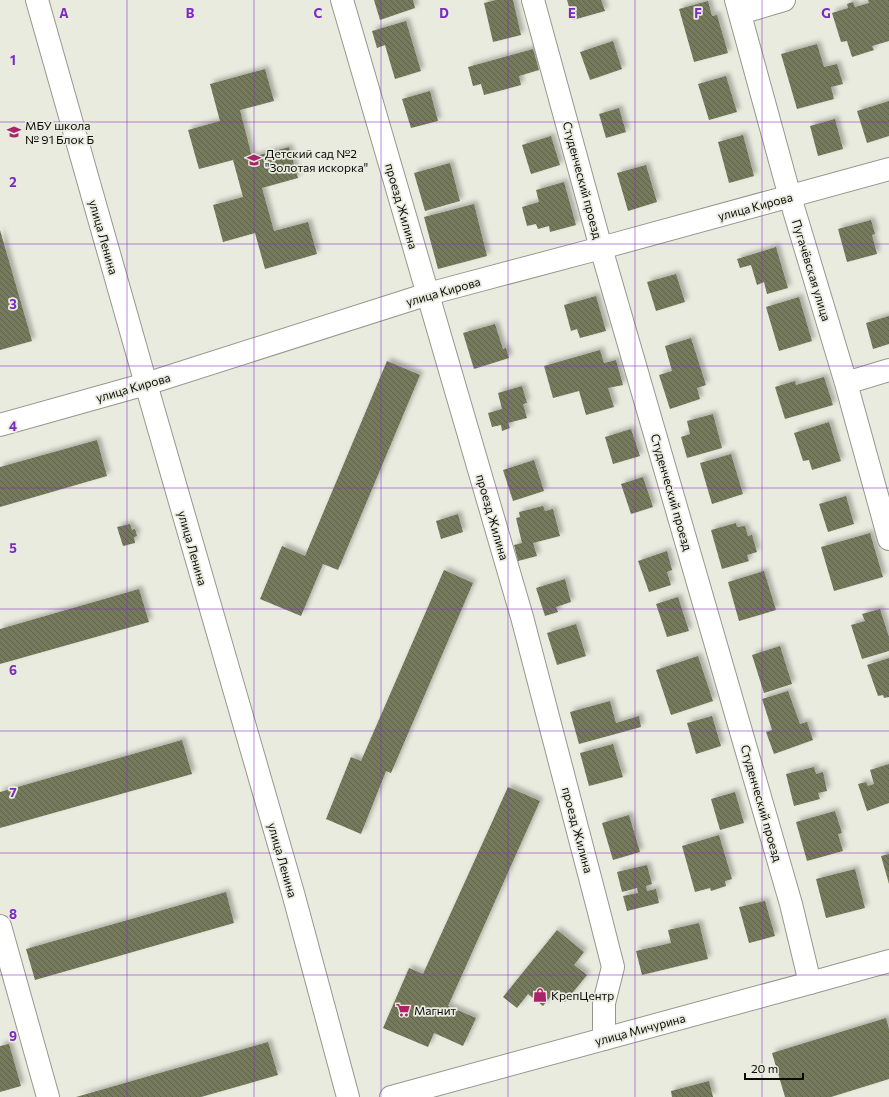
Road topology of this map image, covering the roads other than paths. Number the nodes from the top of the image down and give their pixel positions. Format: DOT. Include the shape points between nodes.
graph roads {
  1 [pos="37,0"];
  2 [pos="342,0"];
  3 [pos="533,0"];
  4 [pos="784,0"];
  5 [pos="738,6"];
  6 [pos="889,169"];
  7 [pos="790,196"];
  8 [pos="601,248"];
  9 [pos="428,294"];
  10 [pos="889,370"];
  11 [pos="846,383"];
  12 [pos="146,384"];
  13 [pos="0,425"];
  14 [pos="889,539"];
  15 [pos="0,926"];
  16 [pos="889,961"];
  17 [pos="810,983"];
  18 [pos="604,1039"];
  19 [pos="48,1097"];
  20 [pos="348,1097"];
  21 [pos="391,1097"];
  1 -- 12 [label="street, улица Ленина"];
  2 -- 9 [label="street, проезд Жилина"];
  3 -- 8 [label="street, Студенческий проезд"];
  4 -- 5 [label="street"];
  5 -- 7 [label="street, Пугачёвская улица"];
  6 -- 7 [label="street, улица Кирова"];
  7 -- 8 [label="street, улица Кирова"];
  7 -- 11 [label="street, Пугачёвская улица"];
  8 -- 9 [label="street, улица Кирова"];
  8 -- 17 [label="street, Студенческий проезд" via="791,904"];
  9 -- 12 [label="street, улица Кирова"];
  9 -- 18 [label="street, проезд Жилина" via="522,617 613,967 604,1003"];
  10 -- 11 [label="street"];
  11 -- 14 [label="street, Пугачёвская улица"];
  12 -- 13 [label="street, улица Кирова"];
  12 -- 20 [label="street, улица Ленина" via="293,893"];
  15 -- 19 [label="street"];
  16 -- 17 [label="street, улица Мичурина"];
  17 -- 18 [label="street, улица Мичурина"];
  18 -- 21 [label="street, улица Мичурина"];
}
